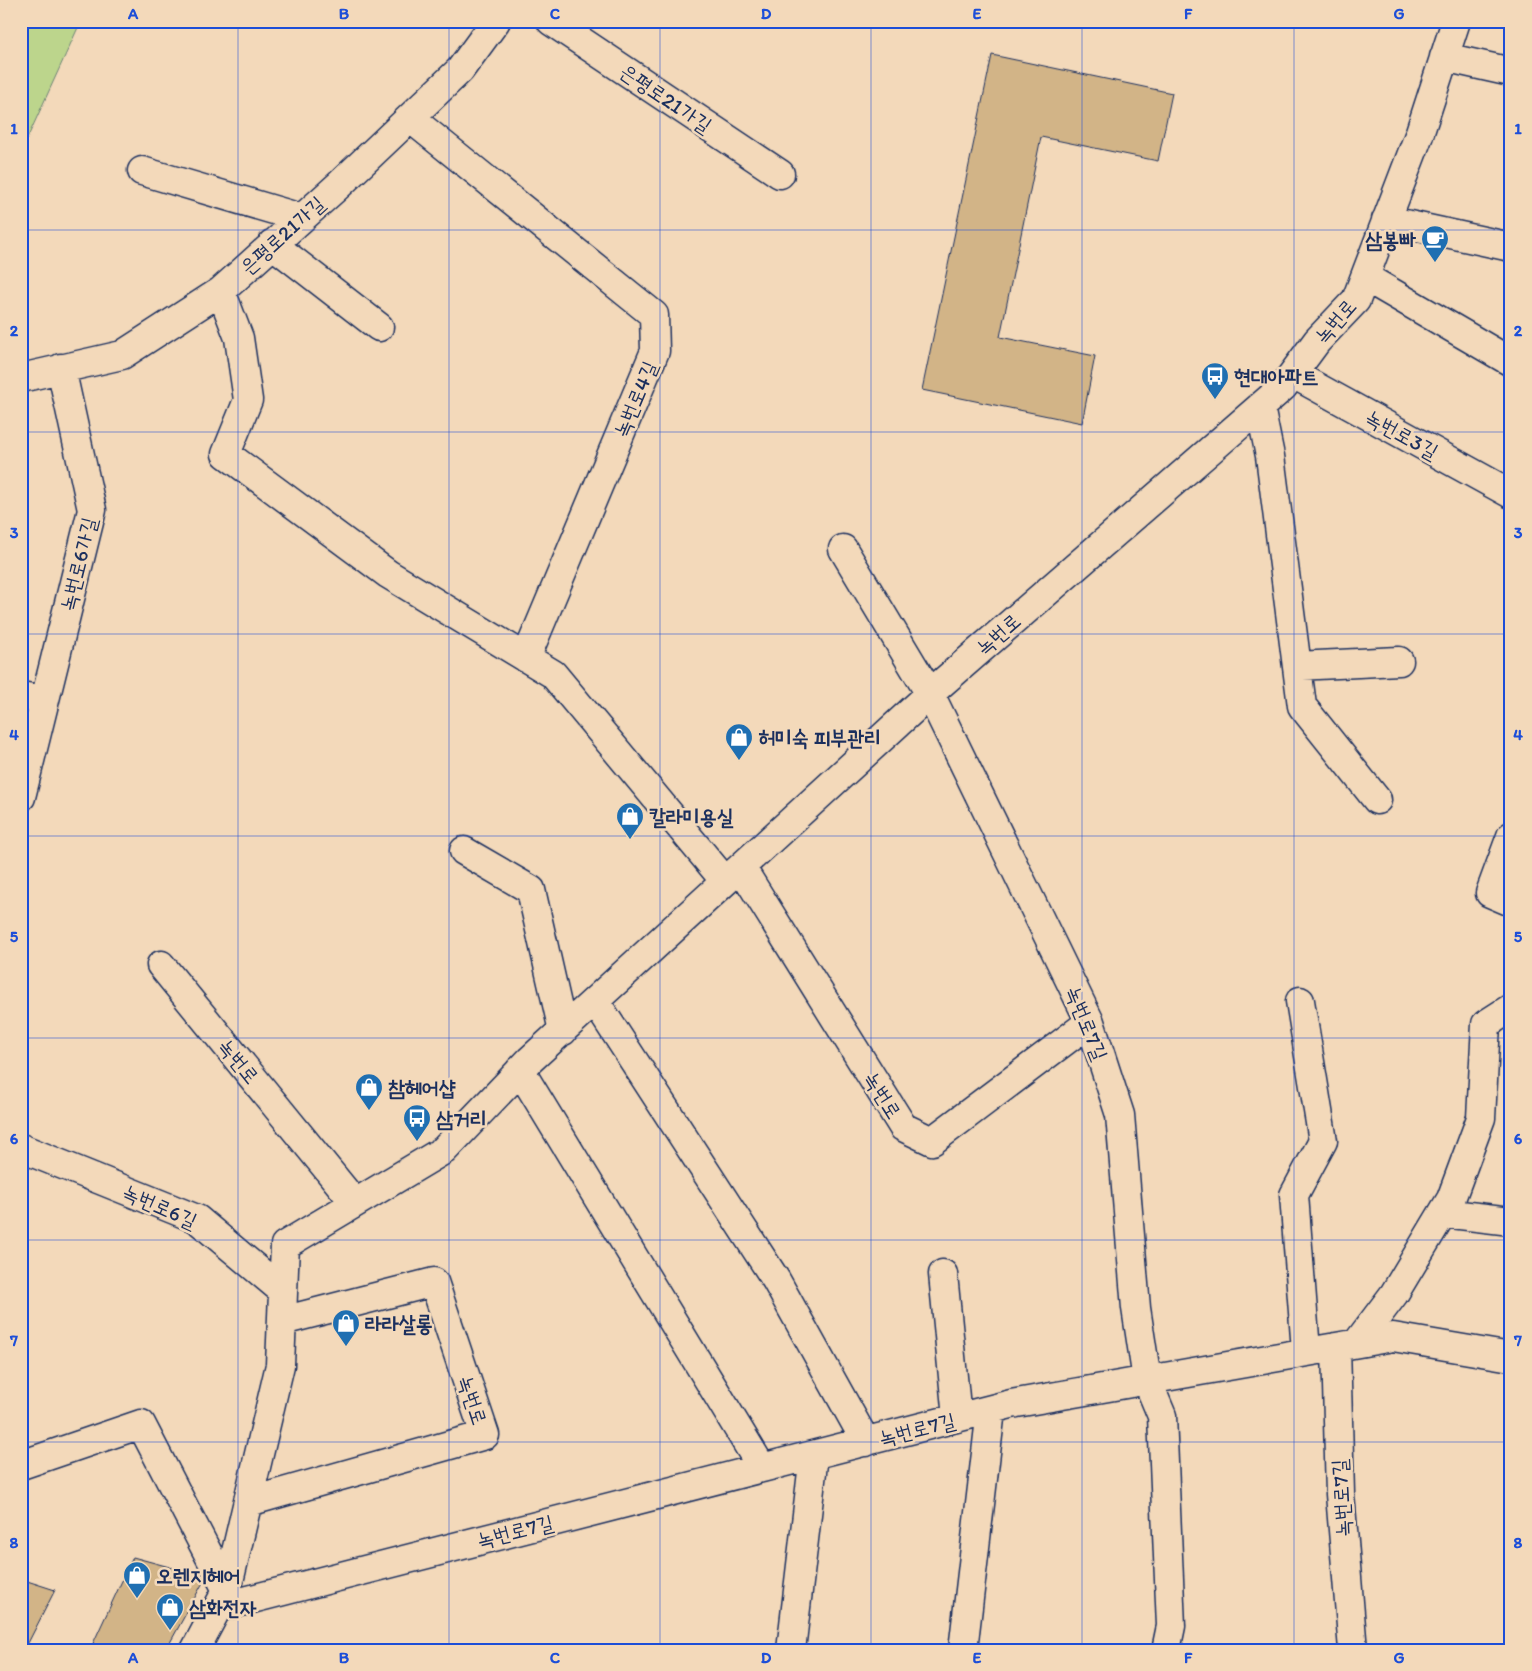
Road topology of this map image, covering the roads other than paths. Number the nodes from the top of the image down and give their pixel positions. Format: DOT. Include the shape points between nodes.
graph roads {
  1 [pos="496,21"];
  2 [pos="551,21"];
  3 [pos="1456,21"];
  4 [pos="1444,57"];
  5 [pos="1511,72"];
  6 [pos="410,118"];
  7 [pos="142,171"];
  8 [pos="780,174"];
  9 [pos="301,218"];
  10 [pos="1386,220"];
  11 [pos="272,244"];
  12 [pos="1511,248"];
  13 [pos="1365,277"];
  14 [pos="221,291"];
  15 [pos="379,327"];
  16 [pos="1511,362"];
  17 [pos="61,368"];
  18 [pos="1293,374"];
  19 [pos="21,378"];
  20 [pos="1260,407"];
  21 [pos="1511,494"];
  22 [pos="843,549"];
  23 [pos="526,658"];
  24 [pos="1399,662"];
  25 [pos="1297,666"];
  26 [pos="930,694"];
  27 [pos="33,698"];
  28 [pos="21,797"];
  29 [pos="1376,800"];
  30 [pos="1511,836"];
  31 [pos="464,851"];
  32 [pos="733,874"];
  33 [pos="1511,902"];
  34 [pos="161,965"];
  35 [pos="595,1001"];
  36 [pos="1300,1001"];
  37 [pos="1511,1008"];
  38 [pos="1090,1022"];
  39 [pos="563,1030"];
  40 [pos="520,1070"];
  41 [pos="21,1148"];
  42 [pos="355,1203"];
  43 [pos="1443,1213"];
  44 [pos="1511,1221"];
  45 [pos="943,1274"];
  46 [pos="283,1291"];
  47 [pos="282,1321"];
  48 [pos="1346,1345"];
  49 [pos="1306,1351"];
  50 [pos="1511,1357"];
  51 [pos="1147,1380"];
  52 [pos="990,1410"];
  53 [pos="957,1418"];
  54 [pos="866,1442"];
  55 [pos="814,1455"];
  56 [pos="21,1465"];
  57 [pos="762,1468"];
  58 [pos="248,1502"];
  59 [pos="222,1599"];
  60 [pos="194,1650"];
  61 [pos="791,1650"];
  62 [pos="963,1650"];
  63 [pos="1166,1650"];
  64 [pos="1352,1650"];
  1 -- 6 [label="street, 은평로21가길" via="460,70"];
  2 -- 8 [label="street, 은평로21가길"];
  3 -- 4 [label="street, 녹번로"];
  4 -- 5 [label="street"];
  4 -- 10 [label="street, 녹번로" via="1419,135"];
  6 -- 9 [label="street, 은평로21가길"];
  6 -- 23 [label="street, 녹번로4길" via="654,315 655,351"];
  7 -- 9 [label="street"];
  9 -- 11 [label="street, 은평로21가길"];
  10 -- 12 [label="street"];
  10 -- 13 [label="street, 녹번로"];
  11 -- 14 [label="street, 은평로21가길"];
  11 -- 15 [label="street"];
  13 -- 16 [label="street"];
  13 -- 18 [label="street, 녹번로" via="1356,300 1317,341"];
  14 -- 17 [label="street, 은평로21가길" via="122,355"];
  14 -- 23 [label="street" via="239,338 248,400 226,454 388,574"];
  17 -- 19 [label="street, 은평로21가길"];
  17 -- 27 [label="street, 녹번로6가길" via="92,510"];
  18 -- 20 [label="street, 녹번로"];
  18 -- 21 [label="street, 녹번로3길"];
  20 -- 25 [label="street" via="1270,456"];
  20 -- 26 [label="street, 녹번로"];
  22 -- 26 [label="street, 녹번로7길"];
  23 -- 32 [label="street" via="553,674"];
  24 -- 25 [label="street"];
  25 -- 29 [label="street" via="1302,706"];
  26 -- 32 [label="street, 녹번로"];
  26 -- 38 [label="street, 녹번로7길"];
  27 -- 28 [label="street, 녹번로6가길"];
  30 -- 33 [label="street" via="1490,893"];
  31 -- 39 [label="street" via="531,890"];
  32 -- 35 [label="street, 녹번로"];
  32 -- 38 [label="street, 녹번로" via="903,1128 932,1141"];
  34 -- 42 [label="street, 녹번로"];
  35 -- 39 [label="street, 녹번로"];
  35 -- 54 [label="street" via="776,1280"];
  36 -- 49 [label="street" via="1323,1141 1294,1195"];
  37 -- 43 [label="street" via="1486,1024 1481,1118"];
  38 -- 51 [label="street, 녹번로7길" via="1120,1115 1136,1308"];
  39 -- 40 [label="street, 녹번로"];
  40 -- 42 [label="street, 녹번로" via="444,1150"];
  40 -- 57 [label="street"];
  41 -- 46 [label="street, 녹번로6길" via="197,1219"];
  42 -- 46 [label="street, 녹번로" via="285,1246"];
  43 -- 44 [label="street"];
  43 -- 48 [label="street" via="1394,1294"];
  45 -- 53 [label="street"];
  46 -- 47 [label="street, 녹번로"];
  47 -- 58 [label="street, 녹번로" via="280,1365"];
  47 -- 58 [label="street, 녹번로" via="434,1282 485,1434"];
  48 -- 49 [label="street, 녹번로7길"];
  48 -- 50 [label="street, 녹번로7길" via="1393,1337"];
  48 -- 64 [label="street, 녹번로7길" via="1340,1494"];
  49 -- 51 [label="street, 녹번로7길"];
  51 -- 52 [label="street, 녹번로7길"];
  51 -- 63 [label="street, 녹번로7길" via="1162,1416 1171,1626"];
  52 -- 53 [label="street, 녹번로7길"];
  52 -- 62 [label="street, 녹번로7길"];
  53 -- 54 [label="street, 녹번로7길"];
  54 -- 55 [label="street, 녹번로7길"];
  55 -- 57 [label="street, 녹번로7길"];
  55 -- 61 [label="street"];
  56 -- 59 [label="street" via="142,1424"];
  57 -- 59 [label="street, 녹번로7길"];
  58 -- 59 [label="street, 녹번로"];
  59 -- 60 [label="street, 녹번로"];
}
